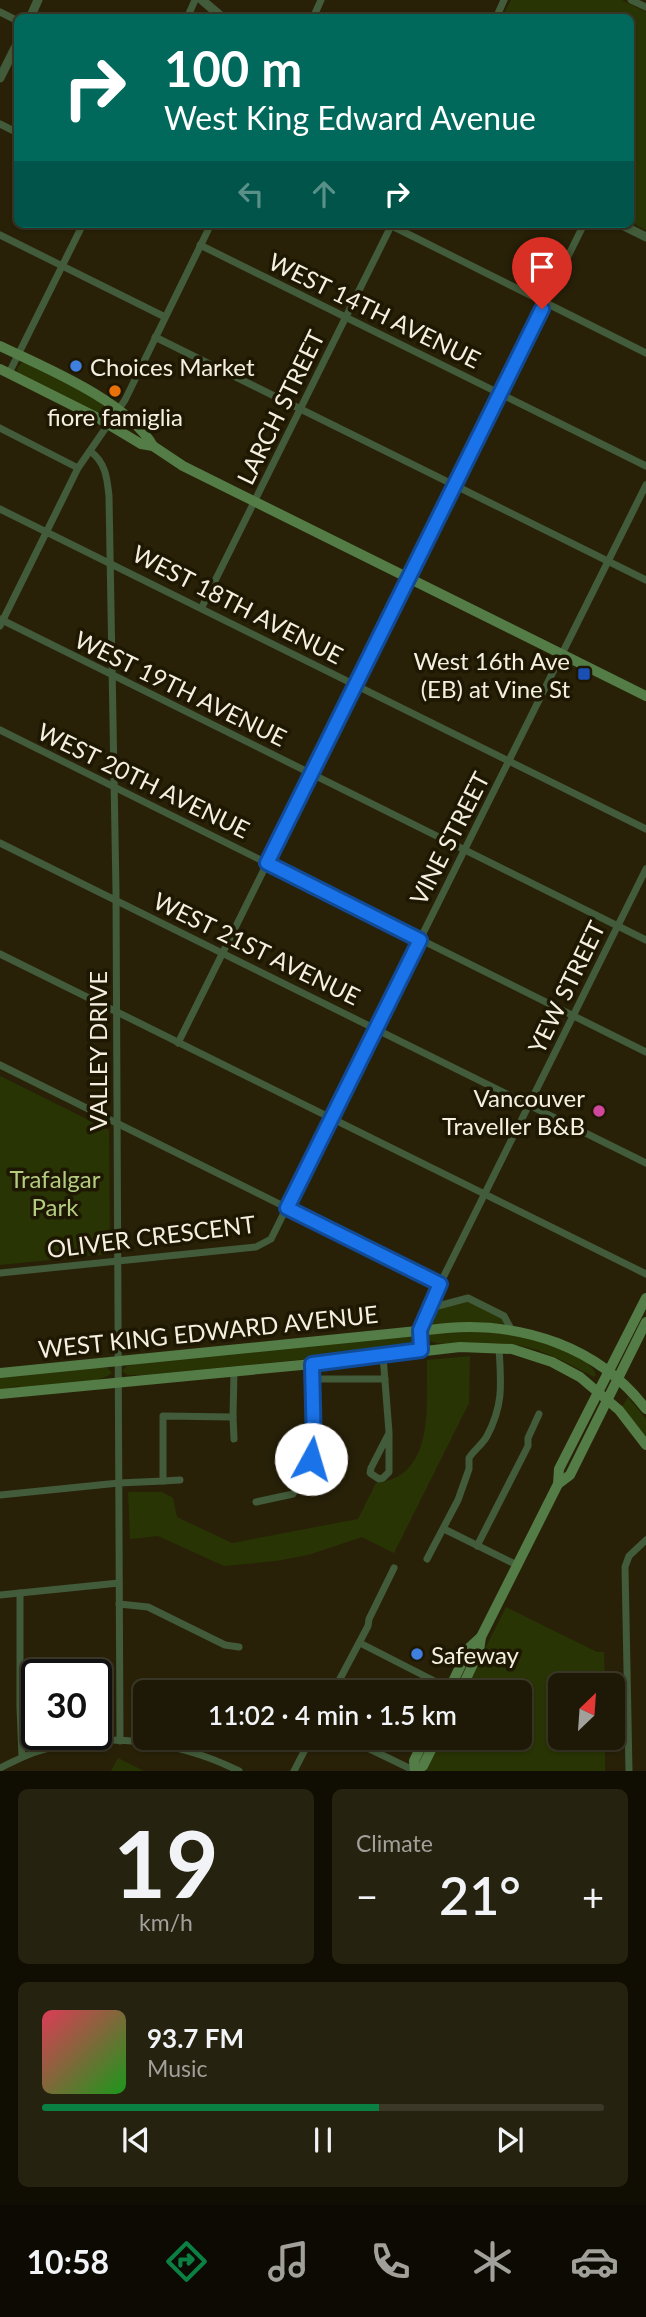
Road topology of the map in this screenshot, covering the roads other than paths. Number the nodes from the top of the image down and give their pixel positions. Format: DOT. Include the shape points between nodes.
graph roads {
  1 [pos="202,0"];
  2 [pos="631,0"];
  3 [pos="646,7"];
  4 [pos="218,14"];
  5 [pos="14,50"];
  6 [pos="0,78"];
  7 [pos="81,228"];
  8 [pos="207,228"];
  9 [pos="389,228"];
  10 [pos="396,228"];
  11 [pos="582,228"];
  12 [pos="628,228"];
  13 [pos="0,235"];
  14 [pos="646,237"];
  15 [pos="200,245"];
  16 [pos="62,266"];
  17 [pos="545,303"];
  18 [pos="165,317"];
  19 [pos="346,317"];
  20 [pos="155,337"];
  21 [pos="0,346"];
  22 [pos="646,353"];
  23 [pos="18,355"];
  24 [pos="5,371"];
  25 [pos="500,394"];
  26 [pos="301,409"];
  27 [pos="118,410"];
  28 [pos="108,424"];
  29 [pos="0,428"];
  30 [pos="153,446"];
  31 [pos="90,452"];
  32 [pos="646,466"];
  33 [pos="78,468"];
  34 [pos="454,485"];
  35 [pos="646,485"];
  36 [pos="255,502"];
  37 [pos="0,509"];
  38 [pos="47,531"];
  39 [pos="109,561"];
  40 [pos="608,562"];
  41 [pos="408,578"];
  42 [pos="646,580"];
  43 [pos="202,607"];
  44 [pos="1,622"];
  45 [pos="562,654"];
  46 [pos="112,675"];
  47 [pos="356,684"];
  48 [pos="646,696"];
  49 [pos="0,730"];
  50 [pos="509,761"];
  51 [pos="311,774"];
  52 [pos="113,787"];
  53 [pos="646,829"];
  54 [pos="0,843"];
  55 [pos="464,850"];
  56 [pos="267,863"];
  57 [pos="646,869"];
  58 [pos="116,900"];
  59 [pos="618,926"];
  60 [pos="420,940"];
  61 [pos="646,940"];
  62 [pos="223,953"];
  63 [pos="0,954"];
  64 [pos="116,1012"];
  65 [pos="574,1016"];
  66 [pos="376,1029"];
  67 [pos="178,1043"];
  68 [pos="646,1052"];
  69 [pos="0,1066"];
  70 [pos="529,1105"];
  71 [pos="331,1119"];
  72 [pos="116,1123"];
  73 [pos="646,1163"];
  74 [pos="485,1195"];
  75 [pos="287,1208"];
  76 [pos="117,1261"];
  77 [pos="0,1273"];
  78 [pos="646,1274"];
  79 [pos="440,1284"];
  80 [pos="646,1298"];
  81 [pos="430,1304"];
  82 [pos="646,1322"];
  83 [pos="511,1329"];
  84 [pos="420,1330"];
  85 [pos="499,1348"];
  86 [pos="421,1350"];
  87 [pos="383,1356"];
  88 [pos="117,1361"];
  89 [pos="312,1364"];
  90 [pos="234,1371"];
  91 [pos="0,1373"];
  92 [pos="614,1377"];
  93 [pos="313,1379"];
  94 [pos="385,1379"];
  95 [pos="117,1382"];
  96 [pos="0,1394"];
  97 [pos="604,1396"];
  98 [pos="645,1404"];
  99 [pos="540,1414"];
  100 [pos="233,1417"];
  101 [pos="389,1433"];
  102 [pos="234,1439"];
  103 [pos="646,1445"];
  104 [pos="180,1480"];
  105 [pos="163,1481"];
  106 [pos="119,1483"];
  107 [pos="0,1496"];
  108 [pos="256,1502"];
  109 [pos="444,1529"];
  110 [pos="646,1540"];
  111 [pos="477,1546"];
  112 [pos="427,1559"];
  113 [pos="517,1565"];
  114 [pos="394,1568"];
  115 [pos="119,1583"];
  116 [pos="20,1593"];
  117 [pos="0,1595"];
  118 [pos="119,1604"];
  119 [pos="360,1643"];
  120 [pos="239,1647"];
  121 [pos="340,1680"];
  122 [pos="432,1680"];
  123 [pos="457,1680"];
  124 [pos="120,1741"];
  125 [pos="305,1750"];
  126 [pos="372,1750"];
  127 [pos="419,1750"];
  128 [pos="431,1750"];
  129 [pos="22,1757"];
  130 [pos="0,1768"];
  131 [pos="239,1771"];
  132 [pos="294,1771"];
  133 [pos="415,1771"];
  134 [pos="629,1771"];
  1 -- 4 [label="street"];
  2 -- 3 [label="street"];
  5 -- 6 [label="street"];
  7 -- 16 [label="street"];
  8 -- 15 [label="street"];
  9 -- 19 [label="street, LARCH STREET"];
  10 -- 17 [label="street"];
  11 -- 17 [label="street"];
  12 -- 14 [label="street"];
  13 -- 16 [label="street"];
  15 -- 18 [label="street"];
  15 -- 19 [label="street, WEST 14TH AVENUE"];
  16 -- 18 [label="street"];
  16 -- 23 [label="street"];
  17 -- 22 [label="street"];
  17 -- 25 [label="street"];
  18 -- 20 [label="street"];
  19 -- 25 [label="street, WEST 14TH AVENUE"];
  19 -- 26 [label="street, LARCH STREET"];
  20 -- 26 [label="street"];
  20 -- 27 [label="street"];
  21 -- 23 [label="main road"];
  23 -- 24 [label="street"];
  23 -- 27 [label="main road"];
  24 -- 28 [label="main road"];
  25 -- 32 [label="street, WEST 14TH AVENUE"];
  25 -- 34 [label="street"];
  26 -- 34 [label="street"];
  26 -- 36 [label="street, LARCH STREET"];
  27 -- 28 [label="street"];
  27 -- 30 [label="main road"];
  28 -- 30 [label="main road"];
  28 -- 31 [label="street"];
  29 -- 33 [label="street"];
  30 -- 36 [label="main road"];
  31 -- 33 [label="street"];
  31 -- 39 [label="street, VALLEY DRIVE" via="99,458 106,474"];
  33 -- 38 [label="street"];
  34 -- 40 [label="street"];
  34 -- 41 [label="street"];
  35 -- 40 [label="street, VINE STREET"];
  36 -- 41 [label="main road"];
  36 -- 43 [label="street, LARCH STREET"];
  37 -- 38 [label="street, WEST 18TH AVENUE"];
  38 -- 39 [label="street, WEST 18TH AVENUE"];
  38 -- 44 [label="street"];
  39 -- 43 [label="street, WEST 18TH AVENUE"];
  39 -- 46 [label="street, VALLEY DRIVE"];
  40 -- 42 [label="street"];
  40 -- 45 [label="street, VINE STREET"];
  41 -- 45 [label="main road"];
  41 -- 47 [label="street"];
  43 -- 47 [label="street, WEST 18TH AVENUE"];
  44 -- 46 [label="street, WEST 19TH AVENUE"];
  45 -- 48 [label="main road"];
  45 -- 50 [label="street, VINE STREET"];
  46 -- 51 [label="street, WEST 19TH AVENUE"];
  46 -- 52 [label="street, VALLEY DRIVE"];
  47 -- 50 [label="street, WEST 18TH AVENUE"];
  47 -- 51 [label="street"];
  49 -- 52 [label="street, WEST 20TH AVENUE"];
  50 -- 53 [label="street, WEST 18TH AVENUE"];
  50 -- 55 [label="street, VINE STREET"];
  51 -- 55 [label="street, WEST 19TH AVENUE"];
  51 -- 56 [label="street"];
  52 -- 56 [label="street, WEST 20TH AVENUE"];
  52 -- 58 [label="street, VALLEY DRIVE"];
  54 -- 58 [label="street, WEST 21ST AVENUE"];
  55 -- 59 [label="street, WEST 19TH AVENUE"];
  55 -- 60 [label="street, VINE STREET"];
  56 -- 60 [label="street, WEST 20TH AVENUE"];
  56 -- 62 [label="street"];
  57 -- 59 [label="street, YEW STREET"];
  58 -- 62 [label="street, WEST 21ST AVENUE"];
  58 -- 64 [label="street, VALLEY DRIVE"];
  59 -- 61 [label="street, WEST 19TH AVENUE"];
  59 -- 65 [label="street, YEW STREET"];
  60 -- 65 [label="street, WEST 20TH AVENUE"];
  60 -- 66 [label="street, VINE STREET"];
  62 -- 66 [label="street, WEST 21ST AVENUE"];
  62 -- 67 [label="street"];
  63 -- 64 [label="street"];
  64 -- 67 [label="street"];
  64 -- 72 [label="street, VALLEY DRIVE"];
  65 -- 68 [label="street, WEST 20TH AVENUE"];
  65 -- 70 [label="street, YEW STREET"];
  66 -- 70 [label="street, WEST 21ST AVENUE"];
  66 -- 71 [label="street, VINE STREET"];
  67 -- 71 [label="street"];
  69 -- 72 [label="street"];
  70 -- 73 [label="street, WEST 21ST AVENUE"];
  70 -- 74 [label="street, YEW STREET"];
  71 -- 74 [label="street"];
  71 -- 75 [label="street, VINE STREET"];
  72 -- 75 [label="street"];
  72 -- 76 [label="street, VALLEY DRIVE"];
  74 -- 78 [label="street"];
  74 -- 79 [label="street, YEW STREET"];
  75 -- 76 [label="street, OLIVER CRESCENT" via="271,1239 256,1247"];
  75 -- 79 [label="street"];
  76 -- 77 [label="street, OLIVER CRESCENT"];
  76 -- 88 [label="street, VALLEY DRIVE"];
  79 -- 81 [label="street, YEW STREET"];
  80 -- 92 [label="main road"];
  81 -- 83 [label="street" via="468,1298 499,1312"];
  81 -- 84 [label="street, YEW STREET"];
  82 -- 92 [label="main road"];
  83 -- 84 [label="main road, WEST KING EDWARD AVENUE"];
  83 -- 92 [label="main road, WEST KING EDWARD AVENUE" via="569,1347"];
  84 -- 86 [label="street, YEW STREET"];
  84 -- 88 [label="main road, WEST KING EDWARD AVENUE"];
  85 -- 86 [label="main road, WEST KING EDWARD AVENUE"];
  85 -- 97 [label="main road, WEST KING EDWARD AVENUE" via="552,1362"];
  85 -- 109 [label="street" via="501,1403 486,1439 469,1458 469,1469"];
  86 -- 87 [label="main road, WEST KING EDWARD AVENUE"];
  87 -- 89 [label="main road, WEST KING EDWARD AVENUE"];
  87 -- 94 [label="street"];
  88 -- 91 [label="main road, WEST KING EDWARD AVENUE"];
  88 -- 95 [label="street, VALLEY DRIVE"];
  89 -- 90 [label="main road, WEST KING EDWARD AVENUE"];
  89 -- 93 [label="street"];
  90 -- 95 [label="main road, WEST KING EDWARD AVENUE"];
  90 -- 100 [label="street"];
  92 -- 97 [label="main road"];
  92 -- 98 [label="main road, WEST KING EDWARD AVENUE"];
  93 -- 94 [label="street"];
  93 -- 108 [label="street" via="314,1448 310,1461 293,1494"];
  94 -- 101 [label="street"];
  95 -- 96 [label="main road, WEST KING EDWARD AVENUE"];
  95 -- 106 [label="street, VALLEY DRIVE"];
  97 -- 103 [label="main road, WEST KING EDWARD AVENUE"];
  97 -- 113 [label="main road" via="559,1469 558,1484"];
  99 -- 111 [label="street"];
  100 -- 102 [label="street"];
  100 -- 105 [label="street" via="163,1416"];
  101 -- 101 [label="street" via="371,1468 370,1473 379,1479 389,1472"];
  104 -- 105 [label="street"];
  105 -- 106 [label="street"];
  106 -- 107 [label="street"];
  106 -- 115 [label="street, VALLEY DRIVE"];
  109 -- 111 [label="street"];
  109 -- 112 [label="street"];
  110 -- 134 [label="street" via="629,1556 625,1567"];
  111 -- 113 [label="street"];
  113 -- 123 [label="main road" via="481,1637 469,1648"];
  114 -- 119 [label="street"];
  115 -- 116 [label="street"];
  115 -- 118 [label="street, VALLEY DRIVE"];
  116 -- 117 [label="street"];
  116 -- 129 [label="street"];
  118 -- 120 [label="street" via="142,1605 225,1645"];
  118 -- 124 [label="street, VALLEY DRIVE"];
  119 -- 121 [label="street"];
  119 -- 122 [label="street"];
  124 -- 129 [label="street" via="72,1743"];
  124 -- 131 [label="street" via="177,1748"];
  125 -- 132 [label="street"];
  126 -- 133 [label="street"];
  127 -- 133 [label="main road"];
  128 -- 133 [label="main road"];
  129 -- 130 [label="street"];
}
